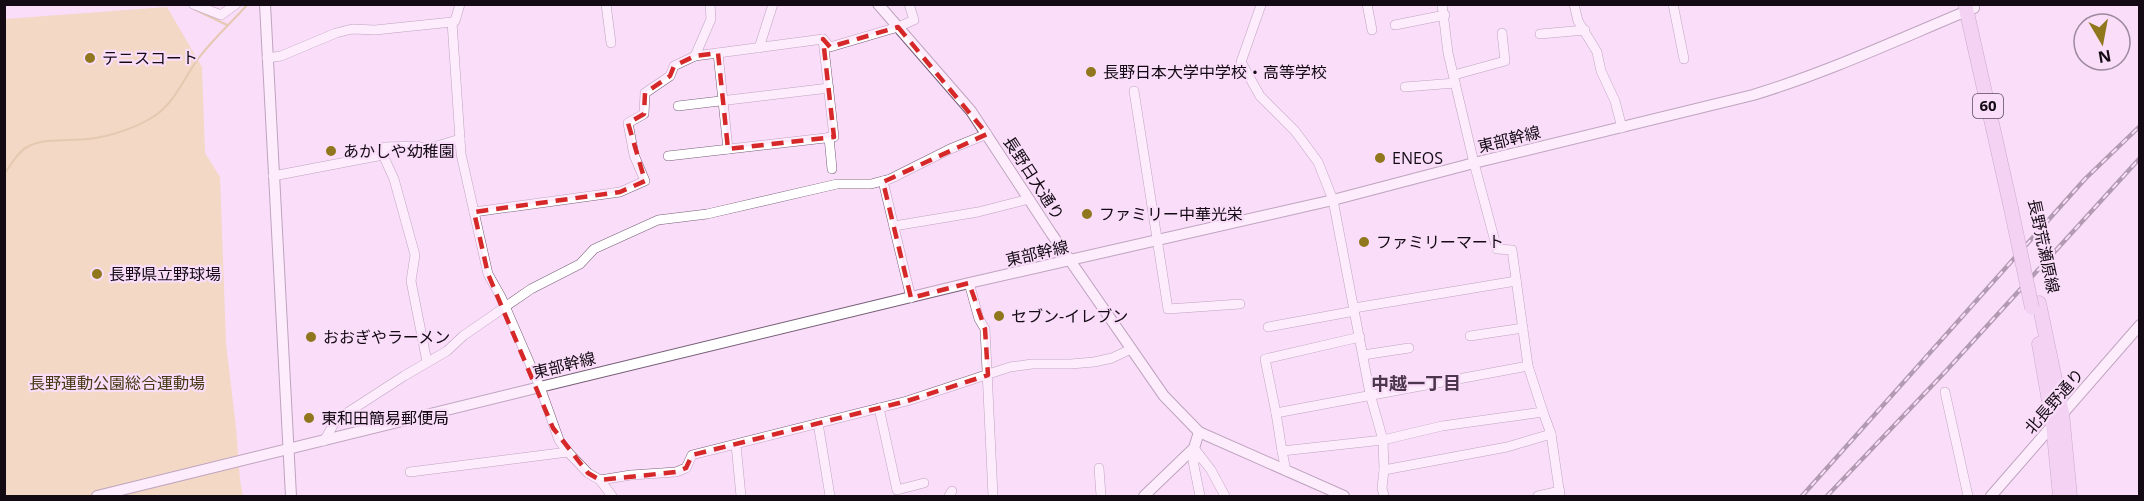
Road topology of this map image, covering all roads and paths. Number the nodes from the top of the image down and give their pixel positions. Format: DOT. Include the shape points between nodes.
graph roads {
  1 [pos="193,4"];
  2 [pos="236,4"];
  3 [pos="265,4"];
  4 [pos="460,4"];
  5 [pos="606,4"];
  6 [pos="710,4"];
  7 [pos="773,4"];
  8 [pos="878,4"];
  9 [pos="909,4"];
  10 [pos="1367,4"];
  11 [pos="1442,4"];
  12 [pos="1574,4"];
  13 [pos="1673,4"];
  14 [pos="1263,5"];
  15 [pos="1970,7"];
  16 [pos="1445,15"];
  17 [pos="452,22"];
  18 [pos="1395,25"];
  19 [pos="898,27"];
  20 [pos="1371,30"];
  21 [pos="1585,30"];
  22 [pos="1502,33"];
  23 [pos="1540,34"];
  24 [pos="823,39"];
  25 [pos="611,43"];
  26 [pos="759,48"];
  27 [pos="718,53"];
  28 [pos="695,56"];
  29 [pos="267,58"];
  30 [pos="1684,59"];
  31 [pos="1454,79"];
  32 [pos="1405,87"];
  33 [pos="829,88"];
  34 [pos="1134,91"];
  35 [pos="723,101"];
  36 [pos="678,106"];
  37 [pos="1622,128"];
  38 [pos="987,134"];
  39 [pos="828,137"];
  40 [pos="460,139"];
  41 [pos="728,149"];
  42 [pos="383,155"];
  43 [pos="668,156"];
  44 [pos="1474,163"];
  45 [pos="832,169"];
  46 [pos="273,176"];
  47 [pos="883,181"];
  48 [pos="1029,199"];
  49 [pos="1333,200"];
  50 [pos="474,212"];
  51 [pos="894,226"];
  52 [pos="1157,241"];
  53 [pos="1071,260"];
  54 [pos="1516,281"];
  55 [pos="969,283"];
  56 [pos="911,298"];
  57 [pos="1240,304"];
  58 [pos="505,307"];
  59 [pos="1355,310"];
  60 [pos="2139,325"];
  61 [pos="1268,327"];
  62 [pos="1523,328"];
  63 [pos="1470,336"];
  64 [pos="1360,337"];
  65 [pos="1409,348"];
  66 [pos="1131,349"];
  67 [pos="1363,355"];
  68 [pos="428,362"];
  69 [pos="1528,366"];
  70 [pos="988,375"];
  71 [pos="540,387"];
  72 [pos="1945,392"];
  73 [pos="1370,394"];
  74 [pos="879,408"];
  75 [pos="1543,412"];
  76 [pos="1276,413"];
  77 [pos="2058,418"];
  78 [pos="818,423"];
  79 [pos="1199,432"];
  80 [pos="1551,434"];
  81 [pos="1383,440"];
  82 [pos="324,441"];
  83 [pos="736,445"];
  84 [pos="288,450"];
  85 [pos="1282,451"];
  86 [pos="568,452"];
  87 [pos="1197,452"];
  88 [pos="1099,468"];
  89 [pos="1384,470"];
  90 [pos="1287,471"];
  91 [pos="410,472"];
  92 [pos="600,480"];
  93 [pos="924,483"];
  94 [pos="1560,494"];
  95 [pos="97,496"];
  96 [pos="291,496"];
  97 [pos="612,496"];
  98 [pos="741,496"];
  99 [pos="830,496"];
  100 [pos="993,496"];
  101 [pos="1101,496"];
  102 [pos="1144,496"];
  103 [pos="1200,496"];
  104 [pos="1225,496"];
  105 [pos="1344,496"];
  106 [pos="1384,496"];
  107 [pos="1538,496"];
  108 [pos="1968,496"];
  109 [pos="1991,496"];
  110 [pos="2060,496"];
  111 [pos="2070,496"];
  1 -- 2 [label="street" via="221,15"];
  3 -- 29 [label="street"];
  4 -- 17 [label="street"];
  5 -- 25 [label="street"];
  6 -- 28 [label="street" via="711,19"];
  7 -- 26 [label="street"];
  8 -- 19 [label="street, 長野日大通り"];
  9 -- 19 [label="street" via="914,20"];
  10 -- 20 [label="street"];
  11 -- 16 [label="street"];
  12 -- 21 [label="street"];
  13 -- 30 [label="street"];
  14 -- 49 [label="street" via="1241,62 1260,96 1295,131 1318,162"];
  15 -- 37 [label="street, 東部幹線" via="1784,86"];
  15 -- 77 [label="main road, 長野荒瀬原線 / 60"];
  16 -- 18 [label="street"];
  16 -- 31 [label="street"];
  17 -- 29 [label="street" via="352,29"];
  17 -- 40 [label="street"];
  19 -- 24 [label="street" via="830,47"];
  19 -- 38 [label="street, 長野日大通り" via="957,93"];
  21 -- 23 [label="street"];
  21 -- 37 [label="street" via="1597,52"];
  22 -- 31 [label="street" via="1505,61"];
  24 -- 26 [label="street"];
  24 -- 33 [label="street"];
  26 -- 27 [label="street"];
  27 -- 28 [label="street"];
  27 -- 35 [label="street"];
  28 -- 50 [label="street" via="674,66 670,76 645,93 644,114 628,123 634,155 645,181 620,192"];
  29 -- 46 [label="street"];
  31 -- 32 [label="street"];
  31 -- 44 [label="street"];
  33 -- 35 [label="street"];
  33 -- 39 [label="street" via="834,137"];
  34 -- 52 [label="street"];
  35 -- 36 [label="street"];
  35 -- 41 [label="street"];
  37 -- 44 [label="street, 東部幹線"];
  38 -- 47 [label="street"];
  38 -- 48 [label="street, 長野日大通り"];
  39 -- 41 [label="street"];
  39 -- 45 [label="street"];
  40 -- 42 [label="street" via="427,149 385,147"];
  40 -- 50 [label="street"];
  41 -- 43 [label="street"];
  42 -- 46 [label="street"];
  42 -- 68 [label="street" via="394,179 415,255 411,281"];
  44 -- 49 [label="street, 東部幹線"];
  44 -- 54 [label="street" via="1497,249 1512,250"];
  46 -- 84 [label="street"];
  47 -- 51 [label="street"];
  47 -- 58 [label="street" via="837,184 707,214 658,220 594,249 580,264"];
  48 -- 51 [label="street"];
  48 -- 53 [label="street, 長野日大通り"];
  49 -- 52 [label="street, 東部幹線"];
  49 -- 59 [label="street"];
  50 -- 58 [label="street" via="488,274"];
  51 -- 56 [label="street"];
  52 -- 53 [label="street, 東部幹線"];
  52 -- 57 [label="street" via="1168,309"];
  53 -- 55 [label="street, 東部幹線"];
  53 -- 66 [label="street, 長野日大通り"];
  54 -- 59 [label="street"];
  54 -- 62 [label="street"];
  55 -- 56 [label="street, 東部幹線"];
  55 -- 70 [label="street" via="985,329"];
  56 -- 71 [label="street, 東部幹線"];
  58 -- 68 [label="street"];
  58 -- 71 [label="street"];
  59 -- 61 [label="street"];
  59 -- 64 [label="street"];
  60 -- 77 [label="street, 北長野通り"];
  62 -- 63 [label="street"];
  62 -- 69 [label="street"];
  64 -- 67 [label="street"];
  64 -- 76 [label="street" via="1265,359"];
  65 -- 67 [label="street"];
  66 -- 70 [label="street" via="1094,362 1032,364"];
  66 -- 79 [label="street, 長野日大通り" via="1164,396"];
  67 -- 73 [label="street"];
  68 -- 82 [label="street" via="336,420"];
  69 -- 73 [label="street"];
  69 -- 75 [label="street"];
  70 -- 74 [label="street"];
  70 -- 100 [label="street"];
  71 -- 82 [label="street, 東部幹線"];
  71 -- 86 [label="street" via="553,428"];
  72 -- 108 [label="street"];
  73 -- 76 [label="street"];
  73 -- 81 [label="street"];
  74 -- 78 [label="street"];
  74 -- 93 [label="street" via="897,490"];
  75 -- 80 [label="street"];
  75 -- 81 [label="street" via="1442,426"];
  76 -- 85 [label="street"];
  77 -- 109 [label="street, 北長野通り"];
  77 -- 110 [label="main road, 長野荒瀬原線 / 60"];
  77 -- 111 [label="main road, 長野荒瀬原線 / 60"];
  78 -- 83 [label="street"];
  78 -- 99 [label="street"];
  79 -- 87 [label="street"];
  79 -- 90 [label="street"];
  80 -- 89 [label="street" via="1507,447"];
  80 -- 94 [label="street"];
  81 -- 85 [label="street"];
  81 -- 89 [label="street"];
  82 -- 84 [label="street, 東部幹線"];
  83 -- 92 [label="street" via="692,455 686,468 676,472"];
  83 -- 98 [label="street"];
  84 -- 95 [label="street, 東部幹線"];
  84 -- 96 [label="street"];
  85 -- 90 [label="street"];
  86 -- 91 [label="street"];
  86 -- 92 [label="street"];
  87 -- 102 [label="street"];
  87 -- 103 [label="street" via="1192,461"];
  87 -- 104 [label="street"];
  88 -- 101 [label="street"];
  89 -- 106 [label="street"];
  90 -- 105 [label="street"];
  92 -- 97 [label="street"];
  94 -- 107 [label="street"];
}
